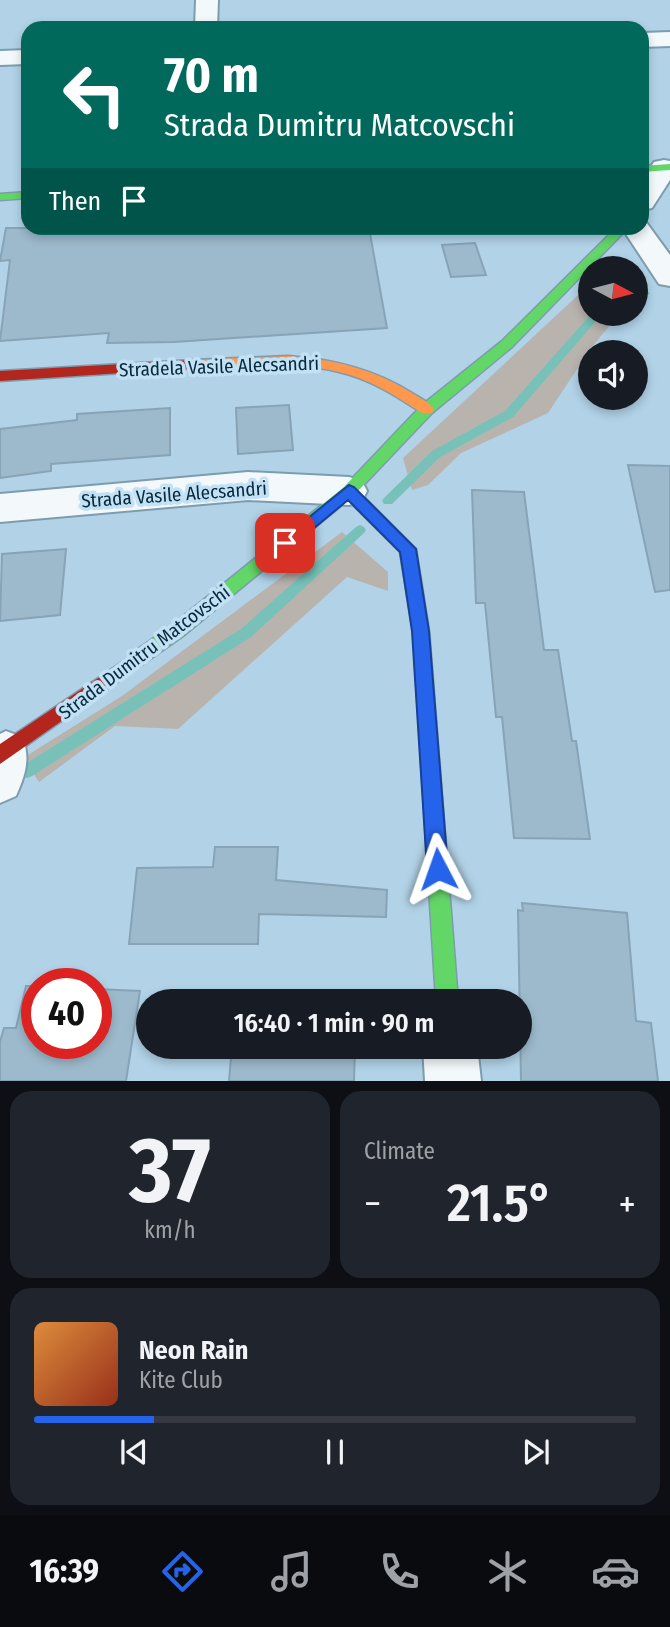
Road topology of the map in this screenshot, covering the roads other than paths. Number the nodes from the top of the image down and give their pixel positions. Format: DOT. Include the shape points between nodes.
graph roads {
  1 [pos="207,0"];
  2 [pos="206,21"];
  3 [pos="670,39"];
  4 [pos="649,40"];
  5 [pos="21,57"];
  6 [pos="0,58"];
  7 [pos="659,168"];
  8 [pos="649,188"];
  9 [pos="21,196"];
  10 [pos="0,197"];
  11 [pos="615,235"];
  12 [pos="641,235"];
  13 [pos="670,277"];
  14 [pos="0,376"];
  15 [pos="427,409"];
  16 [pos="349,491"];
  17 [pos="0,508"];
  18 [pos="2,763"];
  19 [pos="446,989"];
  20 [pos="451,1059"];
  21 [pos="453,1081"];
  1 -- 2 [label="street"];
  3 -- 4 [label="street"];
  5 -- 6 [label="street"];
  7 -- 8 [label="street"];
  9 -- 10 [label="street"];
  11 -- 15 [label="street, Strada Dumitru Matcovschi" via="507,344"];
  12 -- 13 [label="street"];
  14 -- 15 [label="street, Stradela Vasile Alecsandri" via="324,360 392,383"];
  15 -- 16 [label="street, Strada Dumitru Matcovschi"];
  16 -- 17 [label="street, Strada Vasile Alecsandri" via="248,486"];
  16 -- 18 [label="street, Strada Dumitru Matcovschi" via="177,631"];
  16 -- 19 [label="street" via="408,549 421,631"];
  20 -- 21 [label="street"];
}
